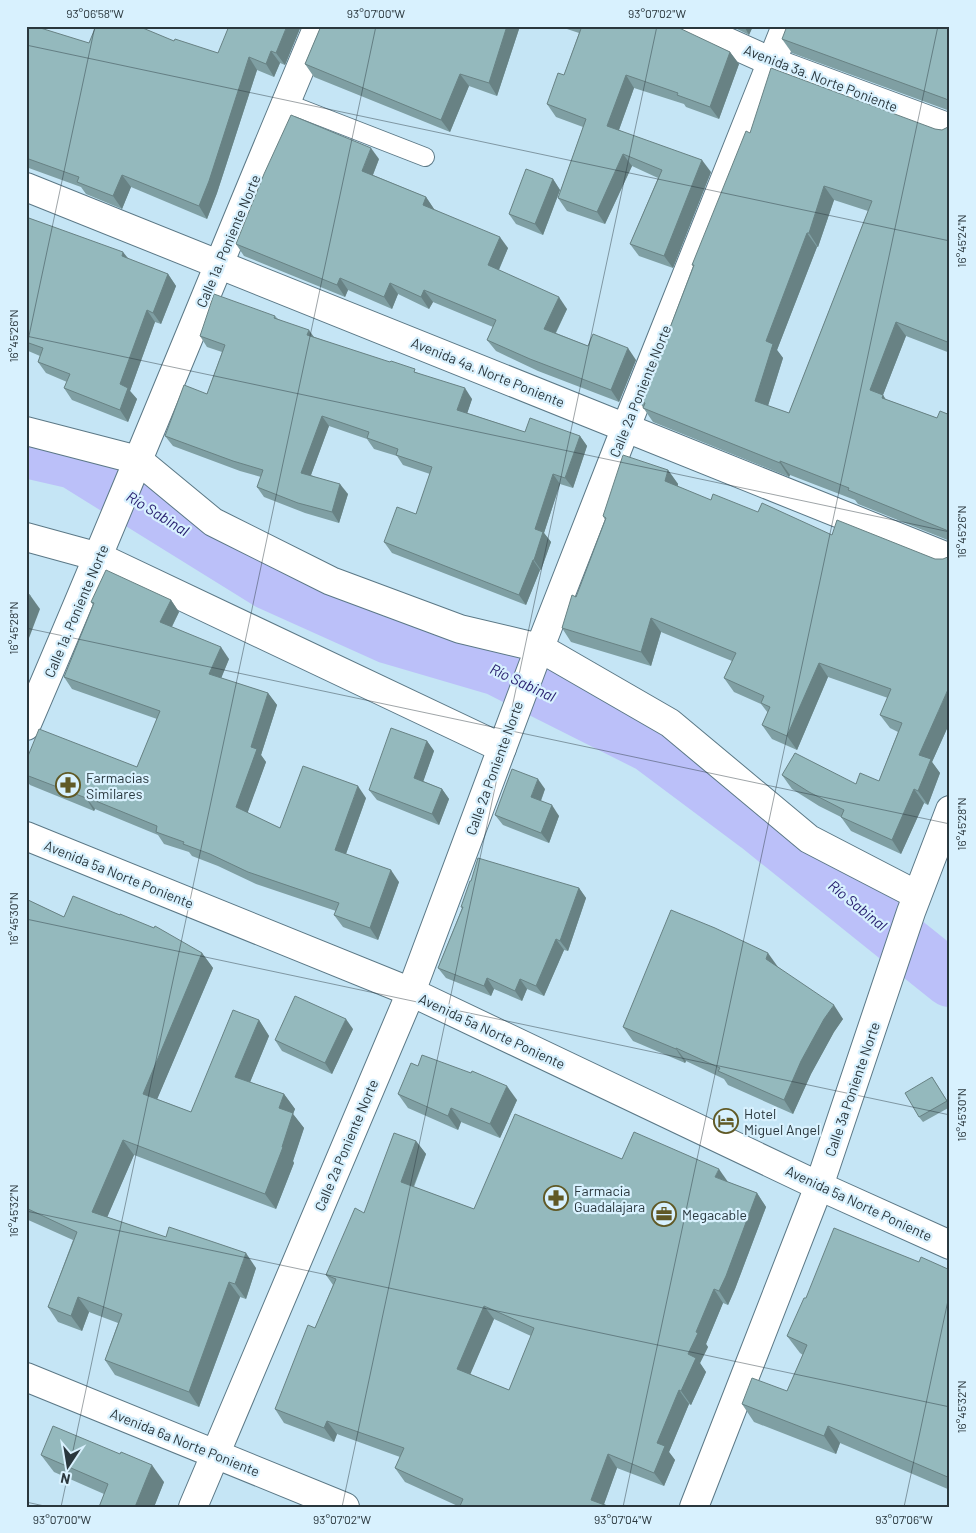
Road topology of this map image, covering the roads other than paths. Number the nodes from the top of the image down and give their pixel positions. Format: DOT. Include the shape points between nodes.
graph roads {
  1 [pos="318,26"];
  2 [pos="692,26"];
  3 [pos="786,26"];
  4 [pos="772,62"];
  5 [pos="286,102"];
  6 [pos="950,128"];
  7 [pos="425,157"];
  8 [pos="26,187"];
  9 [pos="218,264"];
  10 [pos="626,427"];
  11 [pos="26,431"];
  12 [pos="137,461"];
  13 [pos="26,538"];
  14 [pos="101,553"];
  15 [pos="950,558"];
  16 [pos="536,656"];
  17 [pos="26,726"];
  18 [pos="502,747"];
  19 [pos="950,810"];
  20 [pos="26,836"];
  21 [pos="914,903"];
  22 [pos="411,992"];
  23 [pos="819,1186"];
  24 [pos="950,1246"];
  25 [pos="26,1377"];
  26 [pos="215,1454"];
  27 [pos="193,1507"];
  28 [pos="344,1507"];
  29 [pos="694,1507"];
  1 -- 5 [label="street, Calle 1a. Poniente Norte"];
  2 -- 4 [label="street, Avenida 3a. Norte Poniente"];
  3 -- 4 [label="street, Calle 2a Poniente Norte"];
  4 -- 6 [label="street, Avenida 3a. Norte Poniente"];
  4 -- 10 [label="street, Calle 2a Poniente Norte"];
  5 -- 7 [label="lane"];
  5 -- 9 [label="street, Calle 1a. Poniente Norte"];
  8 -- 9 [label="street, Avenida 4a. Norte Poniente"];
  9 -- 10 [label="street, Avenida 4a. Norte Poniente"];
  9 -- 12 [label="street, Calle 1a. Poniente Norte"];
  10 -- 15 [label="street, Avenida 4a. Norte Poniente"];
  10 -- 16 [label="street, Calle 2a Poniente Norte"];
  11 -- 12 [label="street"];
  12 -- 14 [label="street, Calle 1a. Poniente Norte"];
  12 -- 16 [label="street" via="213,522 330,581"];
  13 -- 14 [label="street"];
  14 -- 17 [label="street, Calle 1a. Poniente Norte"];
  14 -- 18 [label="street"];
  16 -- 18 [label="street, Calle 2a Poniente Norte"];
  16 -- 21 [label="street" via="670,723 809,839"];
  18 -- 22 [label="street, Calle 2a Poniente Norte"];
  19 -- 21 [label="street, Calle 3a Poniente Norte"];
  20 -- 22 [label="street, Avenida 5a Norte Poniente"];
  21 -- 23 [label="street, Calle 3a Poniente Norte"];
  22 -- 23 [label="street, Avenida 5a Norte Poniente"];
  22 -- 26 [label="street, Calle 2a Poniente Norte"];
  23 -- 24 [label="street, Avenida 5a Norte Poniente"];
  23 -- 29 [label="street, Calle 3a Poniente Norte"];
  25 -- 26 [label="street, Avenida 6a Norte Poniente"];
  26 -- 27 [label="street, Calle 2a Poniente Norte"];
  26 -- 28 [label="street, Avenida 6a Norte Poniente"];
}
